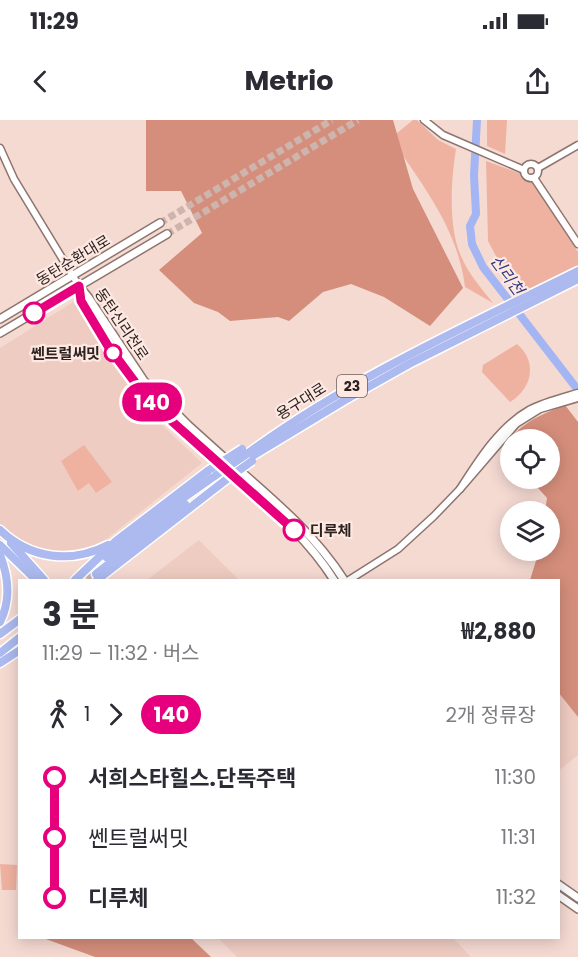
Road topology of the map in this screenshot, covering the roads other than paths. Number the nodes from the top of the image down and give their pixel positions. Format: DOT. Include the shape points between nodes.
graph roads {
  1 [pos="424,120"];
  2 [pos="578,145"];
  3 [pos="0,148"];
  4 [pos="537,168"];
  5 [pos="524,170"];
  6 [pos="534,178"];
  7 [pos="160,224"];
  8 [pos="167,234"];
  9 [pos="578,244"];
  10 [pos="578,271"];
  11 [pos="73,276"];
  12 [pos="578,279"];
  13 [pos="79,286"];
  14 [pos="0,319"];
  15 [pos="465,331"];
  16 [pos="0,333"];
  17 [pos="578,396"];
  18 [pos="185,428"];
  19 [pos="268,442"];
  20 [pos="248,456"];
  21 [pos="217,477"];
  22 [pos="0,530"];
  23 [pos="116,541"];
  24 [pos="0,545"];
  25 [pos="136,550"];
  26 [pos="0,555"];
  27 [pos="95,575"];
  28 [pos="35,579"];
  29 [pos="43,579"];
  30 [pos="76,579"];
  31 [pos="110,579"];
  32 [pos="333,579"];
  33 [pos="343,579"];
  34 [pos="351,579"];
  35 [pos="18,620"];
  36 [pos="2,629"];
  37 [pos="18,632"];
  38 [pos="18,639"];
  39 [pos="0,646"];
  40 [pos="18,646"];
  41 [pos="18,651"];
  42 [pos="0,653"];
  43 [pos="0,662"];
  44 [pos="560,885"];
  45 [pos="560,896"];
  46 [pos="578,898"];
  47 [pos="578,909"];
  1 -- 5 [label="street" via="442,135"];
  2 -- 4 [label="street"];
  3 -- 11 [label="street" via="14,179"];
  4 -- 5 [label="street" via="530,164"];
  4 -- 6 [label="street"];
  5 -- 6 [label="street" via="526,176"];
  6 -- 9 [label="street"];
  7 -- 11 [label="main road, 동탄순환대로"];
  8 -- 13 [label="main road, 동탄순환대로"];
  10 -- 15 [label="highway, 용구대로 / 23"];
  11 -- 13 [label="street"];
  11 -- 14 [label="main road, 동탄순환대로"];
  12 -- 15 [label="highway, 용구대로 / 23"];
  13 -- 16 [label="main road, 동탄순환대로"];
  13 -- 18 [label="main road, 동탄신리천로" via="81,301 120,364 140,389"];
  15 -- 19 [label="highway, 용구대로 / 23"];
  17 -- 34 [label="street" via="540,409 516,424 435,516 398,549"];
  18 -- 32 [label="main road, 동탄신리천로" via="288,523"];
  18 -- 33 [label="main road, 동탄신리천로" via="295,519"];
  19 -- 20 [label="highway"];
  19 -- 20 [label="highway"];
  20 -- 21 [label="highway, bridge"];
  20 -- 21 [label="highway, bridge"];
  21 -- 23 [label="highway"];
  21 -- 25 [label="highway"];
  21 -- 27 [label="highway" via="155,518"];
  22 -- 23 [label="highway" via="13,542 57,557 84,554"];
  22 -- 29 [label="highway"];
  23 -- 30 [label="highway"];
  24 -- 28 [label="highway"];
  25 -- 27 [label="highway" via="114,568"];
  25 -- 31 [label="highway"];
  26 -- 36 [label="highway" via="8,584"];
  35 -- 36 [label="highway"];
  37 -- 39 [label="highway"];
  38 -- 42 [label="highway"];
  40 -- 43 [label="highway"];
  41 -- 43 [label="highway"];
  44 -- 46 [label="main road"];
  45 -- 47 [label="main road"];
}
